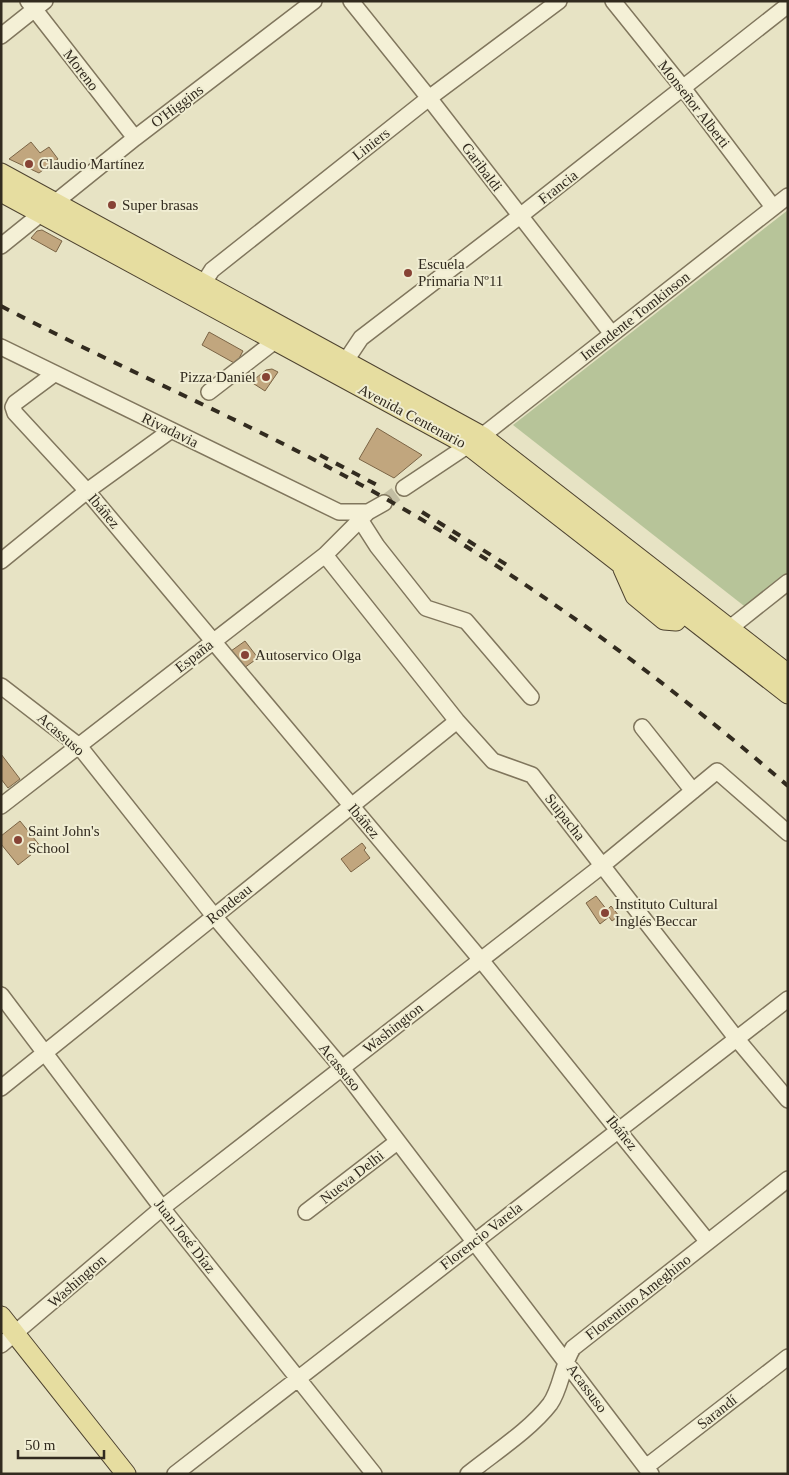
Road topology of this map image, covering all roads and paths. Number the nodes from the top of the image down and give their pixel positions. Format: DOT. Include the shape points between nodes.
graph roads {
  1 [pos="314,1"];
  2 [pos="351,1"];
  3 [pos="559,1"];
  4 [pos="613,1"];
  5 [pos="36,4"];
  6 [pos="788,5"];
  7 [pos="1,36"];
  8 [pos="683,88"];
  9 [pos="430,98"];
  10 [pos="135,138"];
  11 [pos="1,173"];
  12 [pos="1,192"];
  13 [pos="788,196"];
  14 [pos="773,207"];
  15 [pos="50,208"];
  16 [pos="520,216"];
  17 [pos="1,246"];
  18 [pos="198,291"];
  19 [pos="612,334"];
  20 [pos="275,341"];
  21 [pos="1,346"];
  22 [pos="341,368"];
  23 [pos="54,374"];
  24 [pos="209,392"];
  25 [pos="170,431"];
  26 [pos="475,441"];
  27 [pos="404,488"];
  28 [pos="87,491"];
  29 [pos="384,503"];
  30 [pos="339,512"];
  31 [pos="365,516"];
  32 [pos="342,536"];
  33 [pos="325,555"];
  34 [pos="1,561"];
  35 [pos="788,582"];
  36 [pos="687,607"];
  37 [pos="730,628"];
  38 [pos="213,641"];
  39 [pos="788,674"];
  40 [pos="1,686"];
  41 [pos="788,694"];
  42 [pos="531,697"];
  43 [pos="457,721"];
  44 [pos="642,727"];
  45 [pos="79,746"];
  46 [pos="693,791"];
  47 [pos="351,805"];
  48 [pos="1,806"];
  49 [pos="788,833"];
  50 [pos="603,865"];
  51 [pos="214,916"];
  52 [pos="481,960"];
  53 [pos="1,994"];
  54 [pos="788,999"];
  55 [pos="736,1038"];
  56 [pos="46,1052"];
  57 [pos="342,1068"];
  58 [pos="1,1088"];
  59 [pos="788,1100"];
  60 [pos="619,1128"];
  61 [pos="397,1142"];
  62 [pos="788,1179"];
  63 [pos="162,1208"];
  64 [pos="306,1212"];
  65 [pos="474,1241"];
  66 [pos="708,1242"];
  67 [pos="1,1316"];
  68 [pos="8,1340"];
  69 [pos="788,1357"];
  70 [pos="566,1359"];
  71 [pos="298,1378"];
  72 [pos="649,1470"];
  73 [pos="126,1474"];
  74 [pos="175,1474"];
  75 [pos="374,1474"];
  76 [pos="468,1474"];
  1 -- 10 [label="street, O'Higgins"];
  2 -- 9 [label="street, Garibaldi"];
  3 -- 9 [label="street, Liniers"];
  4 -- 8 [label="street, Monseñor Alberti"];
  5 -- 7 [label="street"];
  5 -- 10 [label="street, Moreno"];
  6 -- 8 [label="street, Francia"];
  8 -- 14 [label="street, Monseñor Alberti"];
  8 -- 16 [label="street, Francia"];
  9 -- 16 [label="street, Garibaldi"];
  9 -- 18 [label="street, Liniers" via="212,270"];
  10 -- 15 [label="street, O'Higgins"];
  11 -- 15 [label="main road, Avenida Centenario"];
  12 -- 15 [label="main road, Avenida Centenario"];
  13 -- 14 [label="street, Intendente Tomkinson"];
  14 -- 19 [label="street, Intendente Tomkinson"];
  15 -- 17 [label="street, O'Higgins"];
  15 -- 18 [label="main road, Avenida Centenario"];
  16 -- 19 [label="street, Garibaldi"];
  16 -- 22 [label="street, Francia" via="361,338"];
  18 -- 20 [label="main road, Avenida Centenario"];
  18 -- 22 [label="main road, Avenida Centenario"];
  19 -- 26 [label="street, Intendente Tomkinson"];
  20 -- 22 [label="main road, Avenida Centenario"];
  20 -- 24 [label="street"];
  21 -- 23 [label="street, Rivadavia"];
  22 -- 26 [label="main road, Avenida Centenario"];
  23 -- 25 [label="street, Rivadavia"];
  23 -- 28 [label="street, Ibáñez" via="15,403 14,413"];
  25 -- 28 [label="street"];
  25 -- 30 [label="street, Rivadavia"];
  26 -- 27 [label="street"];
  26 -- 36 [label="main road, Avenida Centenario"];
  26 -- 36 [label="main road, Avenida Centenario" via="622,566 635,596 664,620 676,621"];
  28 -- 34 [label="street"];
  28 -- 38 [label="street, Ibáñez"];
  29 -- 31 [label="street, España"];
  30 -- 31 [label="street, Rivadavia"];
  30 -- 32 [label="street" via="344,526"];
  31 -- 32 [label="street, España"];
  31 -- 42 [label="street" via="377,546 426,608 466,621"];
  32 -- 33 [label="street, España"];
  33 -- 38 [label="street, España"];
  33 -- 43 [label="street, Suipacha"];
  35 -- 37 [label="street"];
  36 -- 37 [label="main road, Avenida Centenario"];
  36 -- 41 [label="main road, Avenida Centenario"];
  37 -- 39 [label="main road, Avenida Centenario"];
  38 -- 45 [label="street, España"];
  38 -- 47 [label="street, Ibáñez"];
  40 -- 45 [label="street, Acassuso"];
  43 -- 47 [label="street, Rondeau"];
  43 -- 50 [label="street, Suipacha" via="493,761 532,775"];
  44 -- 46 [label="street"];
  45 -- 48 [label="street, España"];
  45 -- 51 [label="street, Acassuso"];
  46 -- 49 [label="street, Washington" via="717,771"];
  46 -- 50 [label="street, Washington"];
  47 -- 51 [label="street, Rondeau"];
  47 -- 52 [label="street, Ibáñez"];
  50 -- 52 [label="street, Washington"];
  50 -- 55 [label="street, Suipacha"];
  51 -- 56 [label="street, Rondeau"];
  51 -- 57 [label="street, Acassuso"];
  52 -- 57 [label="street, Washington"];
  52 -- 60 [label="street, Ibáñez"];
  53 -- 56 [label="street, Juan José Díaz"];
  54 -- 55 [label="street, Florencio Varela"];
  55 -- 59 [label="street, Suipacha"];
  55 -- 60 [label="street, Florencio Varela"];
  56 -- 58 [label="street, Rondeau"];
  56 -- 63 [label="street, Juan José Díaz"];
  57 -- 61 [label="street, Acassuso"];
  57 -- 63 [label="street, Washington"];
  60 -- 65 [label="street, Florencio Varela"];
  60 -- 66 [label="street, Ibáñez"];
  61 -- 64 [label="street, Nueva Delhi"];
  61 -- 65 [label="street, Acassuso"];
  62 -- 66 [label="street, Florentino Ameghino"];
  63 -- 68 [label="street, Washington"];
  63 -- 71 [label="street, Juan José Díaz"];
  65 -- 70 [label="street, Acassuso"];
  65 -- 71 [label="street, Florencio Varela"];
  66 -- 70 [label="street, Florentino Ameghino" via="574,1348"];
  67 -- 68 [label="main road"];
  68 -- 73 [label="main road"];
  69 -- 72 [label="street, Sarandí"];
  70 -- 72 [label="street, Acassuso"];
  70 -- 76 [label="street, Florentino Ameghino" via="551,1402 538,1418"];
  71 -- 74 [label="street, Florencio Varela"];
  71 -- 75 [label="street, Juan José Díaz"];
}
